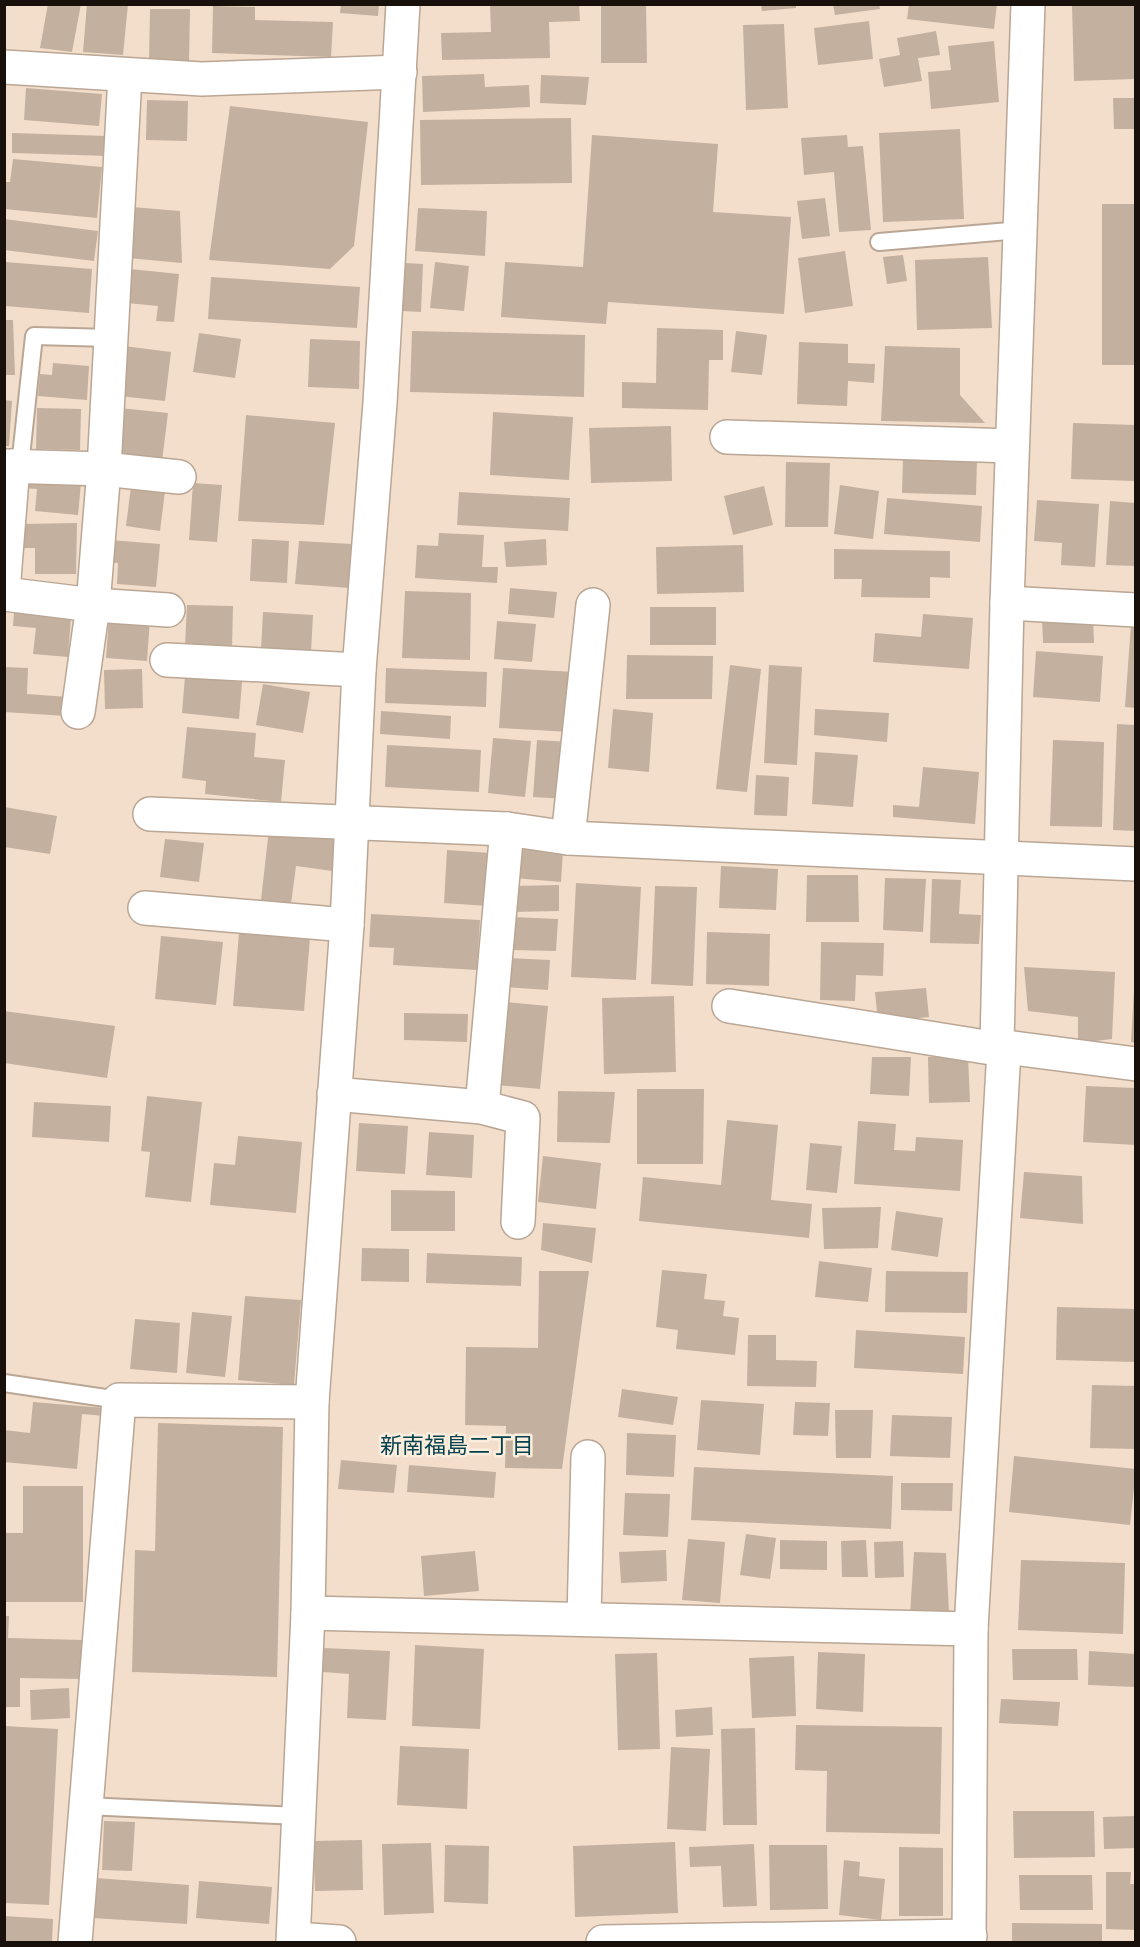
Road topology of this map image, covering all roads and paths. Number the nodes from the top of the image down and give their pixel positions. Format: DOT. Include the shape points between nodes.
graph roads {
  1 [pos="403,4"];
  2 [pos="1028,4"];
  3 [pos="4,68"];
  4 [pos="400,72"];
  5 [pos="125,75"];
  6 [pos="1020,230"];
  7 [pos="879,242"];
  8 [pos="111,338"];
  9 [pos="727,437"];
  10 [pos="1012,446"];
  11 [pos="12,466"];
  12 [pos="104,470"];
  13 [pos="179,477"];
  14 [pos="4,579"];
  15 [pos="4,594"];
  16 [pos="1006,603"];
  17 [pos="93,605"];
  18 [pos="593,605"];
  19 [pos="168,610"];
  20 [pos="1136,610"];
  21 [pos="167,660"];
  22 [pos="359,669"];
  23 [pos="78,712"];
  24 [pos="150,814"];
  25 [pos="352,823"];
  26 [pos="507,829"];
  27 [pos="568,838"];
  28 [pos="1001,856"];
  29 [pos="1136,864"];
  30 [pos="145,908"];
  31 [pos="347,925"];
  32 [pos="729,1006"];
  33 [pos="1000,1048"];
  34 [pos="1136,1064"];
  35 [pos="334,1094"];
  36 [pos="482,1107"];
  37 [pos="518,1222"];
  38 [pos="4,1383"];
  39 [pos="118,1400"];
  40 [pos="312,1402"];
  41 [pos="588,1457"];
  42 [pos="309,1613"];
  43 [pos="584,1619"];
  44 [pos="971,1629"];
  45 [pos="86,1806"];
  46 [pos="299,1816"];
  47 [pos="970,1939"];
  48 [pos="294,1941"];
  49 [pos="75,1942"];
  50 [pos="339,1942"];
  51 [pos="603,1942"];
  1 -- 4 [label="street"];
  2 -- 6 [label="street"];
  3 -- 5 [label="street"];
  4 -- 5 [label="street" via="202,79"];
  4 -- 22 [label="street"];
  5 -- 8 [label="street"];
  6 -- 7 [label="lane"];
  6 -- 10 [label="street"];
  8 -- 11 [label="lane" via="34,336"];
  8 -- 12 [label="street"];
  9 -- 10 [label="street"];
  10 -- 16 [label="street"];
  11 -- 12 [label="street"];
  11 -- 14 [label="street"];
  12 -- 13 [label="street"];
  12 -- 17 [label="street"];
  15 -- 17 [label="street"];
  16 -- 20 [label="street"];
  16 -- 28 [label="street"];
  17 -- 19 [label="street"];
  17 -- 23 [label="street"];
  18 -- 27 [label="street"];
  21 -- 22 [label="street"];
  22 -- 25 [label="street"];
  24 -- 25 [label="street"];
  25 -- 26 [label="street"];
  25 -- 31 [label="street"];
  26 -- 27 [label="street"];
  26 -- 36 [label="street"];
  27 -- 28 [label="street"];
  28 -- 29 [label="street"];
  28 -- 33 [label="street"];
  30 -- 31 [label="street"];
  31 -- 35 [label="street"];
  32 -- 33 [label="street"];
  33 -- 34 [label="street"];
  33 -- 44 [label="street"];
  35 -- 36 [label="street"];
  35 -- 40 [label="street"];
  36 -- 37 [label="street" via="523,1118"];
  38 -- 39 [label="lane"];
  39 -- 40 [label="street"];
  39 -- 45 [label="street"];
  40 -- 42 [label="street"];
  41 -- 43 [label="street"];
  42 -- 43 [label="street"];
  42 -- 46 [label="street"];
  43 -- 44 [label="street"];
  44 -- 47 [label="street"];
  45 -- 46 [label="lane"];
  45 -- 49 [label="street"];
  46 -- 48 [label="street"];
  47 -- 51 [label="street"];
  48 -- 50 [label="street"];
}
